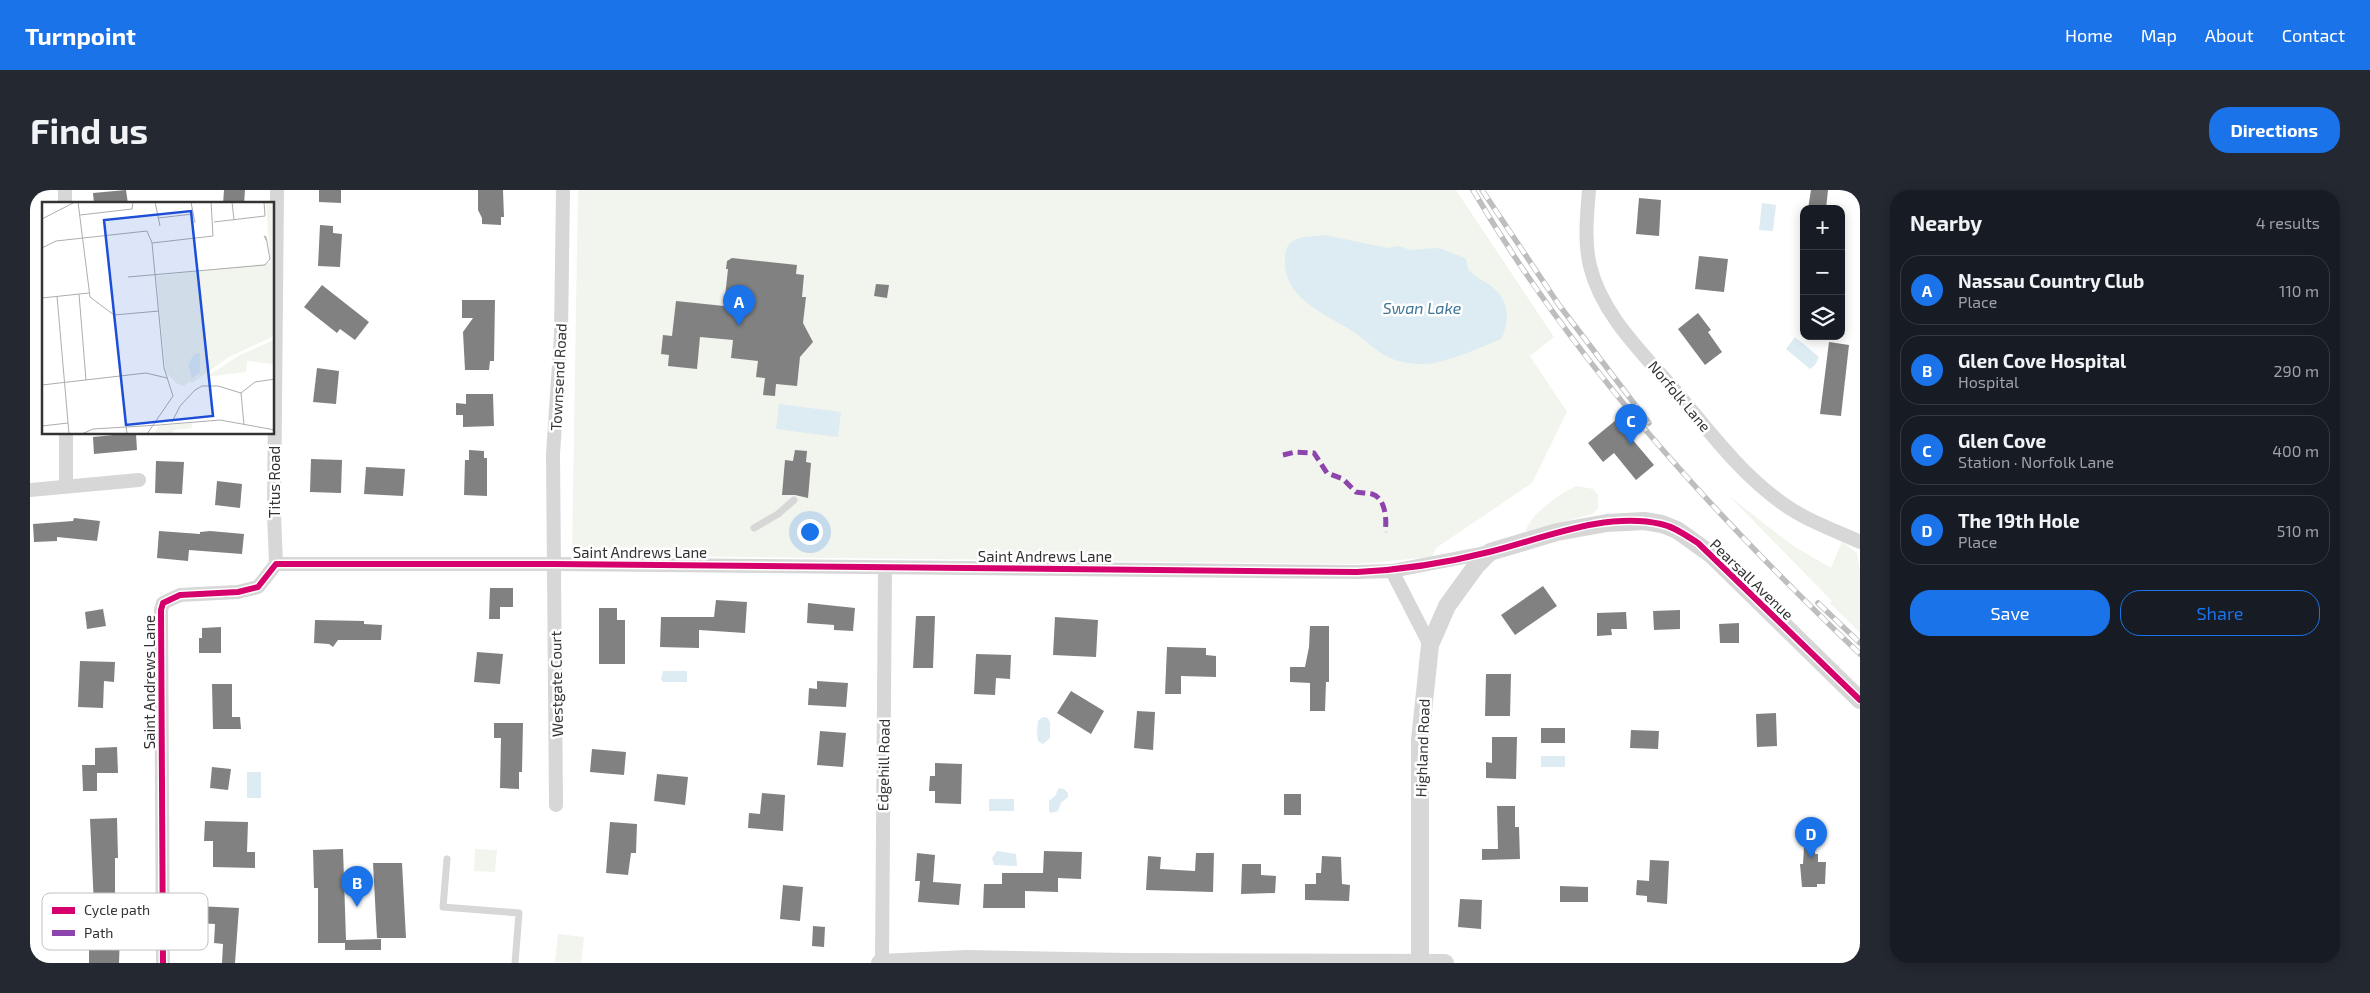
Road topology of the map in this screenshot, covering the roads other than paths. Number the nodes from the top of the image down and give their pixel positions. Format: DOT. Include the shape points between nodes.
graph roads {
  1 [pos="277,190"];
  2 [pos="563,190"];
  3 [pos="1589,190"];
  4 [pos="275,405"];
  5 [pos="66,435"];
  6 [pos="275,435"];
  7 [pos="139,480"];
  8 [pos="66,486"];
  9 [pos="30,490"];
  10 [pos="794,500"];
  11 [pos="754,528"];
  12 [pos="1860,542"];
  13 [pos="1490,552"];
  14 [pos="276,564"];
  15 [pos="554,564"];
  16 [pos="885,568"];
  17 [pos="1392,570"];
  18 [pos="1430,645"];
  19 [pos="1839,680"];
  20 [pos="1860,692"];
  21 [pos="1860,700"];
  22 [pos="556,805"];
  23 [pos="447,859"];
  24 [pos="163,893"];
  25 [pos="163,950"];
  26 [pos="881,962"];
  27 [pos="163,963"];
  28 [pos="515,963"];
  29 [pos="1420,963"];
  30 [pos="1445,963"];
  1 -- 4 [label="street, Titus Road"];
  2 -- 15 [label="street, Townsend Road" via="561,335 553,454"];
  3 -- 12 [label="street, Norfolk Lane" via="1586,227 1590,267 1601,295 1618,322 1738,466 1782,503"];
  5 -- 8 [label="street"];
  6 -- 14 [label="street, Titus Road"];
  7 -- 8 [label="street"];
  8 -- 9 [label="street"];
  10 -- 11 [label="lane"];
  13 -- 17 [label="street, Saint Andrews Lane"];
  13 -- 18 [label="street, Highland Road" via="1447,606"];
  13 -- 19 [label="street, Pearsall Avenue" via="1557,532 1608,523 1644,521 1662,524 1680,532 1712,555"];
  14 -- 15 [label="street, Saint Andrews Lane"];
  14 -- 24 [label="street, Saint Andrews Lane" via="258,586 238,592 180,595 163,603"];
  15 -- 16 [label="street, Saint Andrews Lane"];
  15 -- 22 [label="street, Westgate Court"];
  16 -- 17 [label="street, Saint Andrews Lane"];
  16 -- 26 [label="street, Edgehill Road"];
  17 -- 18 [label="street"];
  18 -- 29 [label="street, Highland Road" via="1420,740"];
  19 -- 20 [label="street"];
  19 -- 21 [label="street, Pearsall Avenue"];
  23 -- 28 [label="lane" via="443,907 519,913"];
  25 -- 27 [label="street, Saint Andrews Lane"];
  26 -- 29 [label="street" via="966,959"];
  29 -- 30 [label="street"];
}
